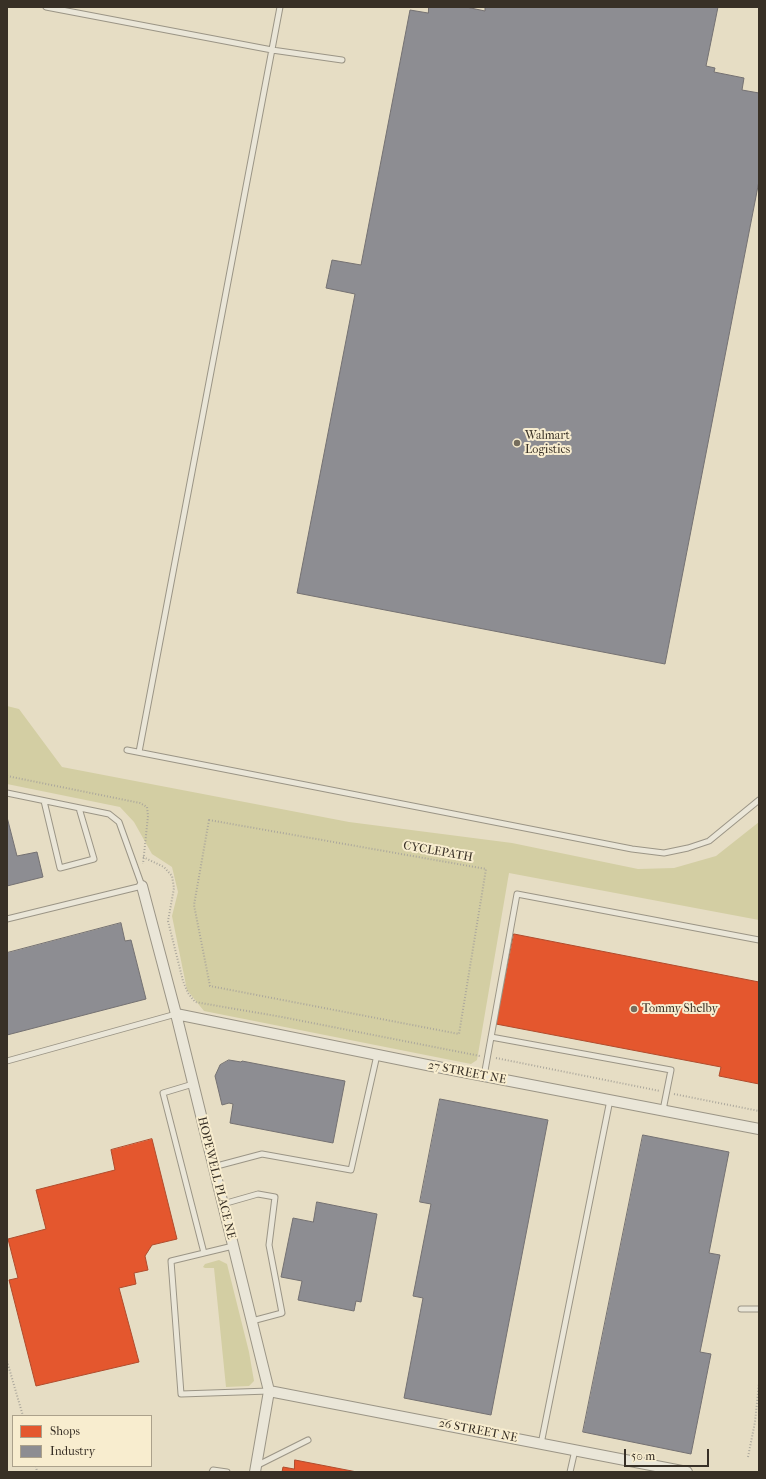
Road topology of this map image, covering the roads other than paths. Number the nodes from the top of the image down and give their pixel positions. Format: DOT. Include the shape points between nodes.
graph roads {
  1 [pos="46,7"];
  2 [pos="280,7"];
  3 [pos="272,50"];
  4 [pos="342,60"];
  5 [pos="127,750"];
  6 [pos="139,752"];
  7 [pos="7,793"];
  8 [pos="759,800"];
  9 [pos="44,801"];
  10 [pos="79,808"];
  11 [pos="142,886"];
  12 [pos="7,919"];
  13 [pos="759,940"];
  14 [pos="176,1014"];
  15 [pos="491,1037"];
  16 [pos="377,1055"];
  17 [pos="7,1061"];
  18 [pos="484,1076"];
  19 [pos="193,1084"];
  20 [pos="610,1100"];
  21 [pos="663,1110"];
  22 [pos="759,1129"];
  23 [pos="213,1167"];
  24 [pos="222,1204"];
  25 [pos="233,1246"];
  26 [pos="204,1253"];
  27 [pos="741,1309"];
  28 [pos="759,1309"];
  29 [pos="252,1321"];
  30 [pos="269,1391"];
  31 [pos="308,1440"];
  32 [pos="541,1444"];
  33 [pos="575,1450"];
  34 [pos="647,1468"];
  35 [pos="256,1469"];
  36 [pos="212,1472"];
  37 [pos="227,1472"];
  38 [pos="570,1472"];
  39 [pos="687,1472"];
  1 -- 3 [label="lane"];
  2 -- 3 [label="lane"];
  3 -- 4 [label="lane"];
  3 -- 6 [label="lane"];
  5 -- 6 [label="lane"];
  6 -- 8 [label="lane" via="632,849 664,853 709,841"];
  7 -- 9 [label="lane"];
  9 -- 10 [label="lane"];
  9 -- 10 [label="lane" via="60,868 94,860"];
  10 -- 11 [label="lane" via="109,814 118,822"];
  11 -- 12 [label="lane"];
  11 -- 14 [label="street, HOPEWELL PLACE NE"];
  13 -- 15 [label="lane" via="517,894"];
  14 -- 16 [label="street, 27 STREET NE"];
  14 -- 17 [label="lane"];
  14 -- 19 [label="street, HOPEWELL PLACE NE"];
  15 -- 18 [label="lane"];
  15 -- 21 [label="lane" via="671,1070"];
  16 -- 18 [label="street, 27 STREET NE"];
  16 -- 23 [label="lane" via="351,1170 262,1154"];
  18 -- 20 [label="street, 27 STREET NE"];
  19 -- 23 [label="street, HOPEWELL PLACE NE"];
  19 -- 26 [label="lane" via="163,1093"];
  20 -- 21 [label="street, 27 STREET NE"];
  20 -- 32 [label="lane"];
  21 -- 22 [label="street, 27 STREET NE"];
  23 -- 24 [label="street, HOPEWELL PLACE NE"];
  24 -- 25 [label="street, HOPEWELL PLACE NE"];
  24 -- 29 [label="lane" via="258,1194 275,1198 269,1245 282,1313"];
  25 -- 26 [label="lane"];
  25 -- 29 [label="street, HOPEWELL PLACE NE"];
  26 -- 30 [label="lane" via="170,1261 181,1394"];
  27 -- 28 [label="lane"];
  29 -- 30 [label="street, HOPEWELL PLACE NE"];
  30 -- 32 [label="street, 26 STREET NE"];
  30 -- 35 [label="street, HOPEWELL PLACE NE"];
  31 -- 35 [label="lane"];
  32 -- 33 [label="street, 26 STREET NE"];
  33 -- 34 [label="street, 26 STREET NE"];
  33 -- 38 [label="lane"];
  34 -- 39 [label="street, 26 STREET NE"];
  36 -- 37 [label="lane"];
}
